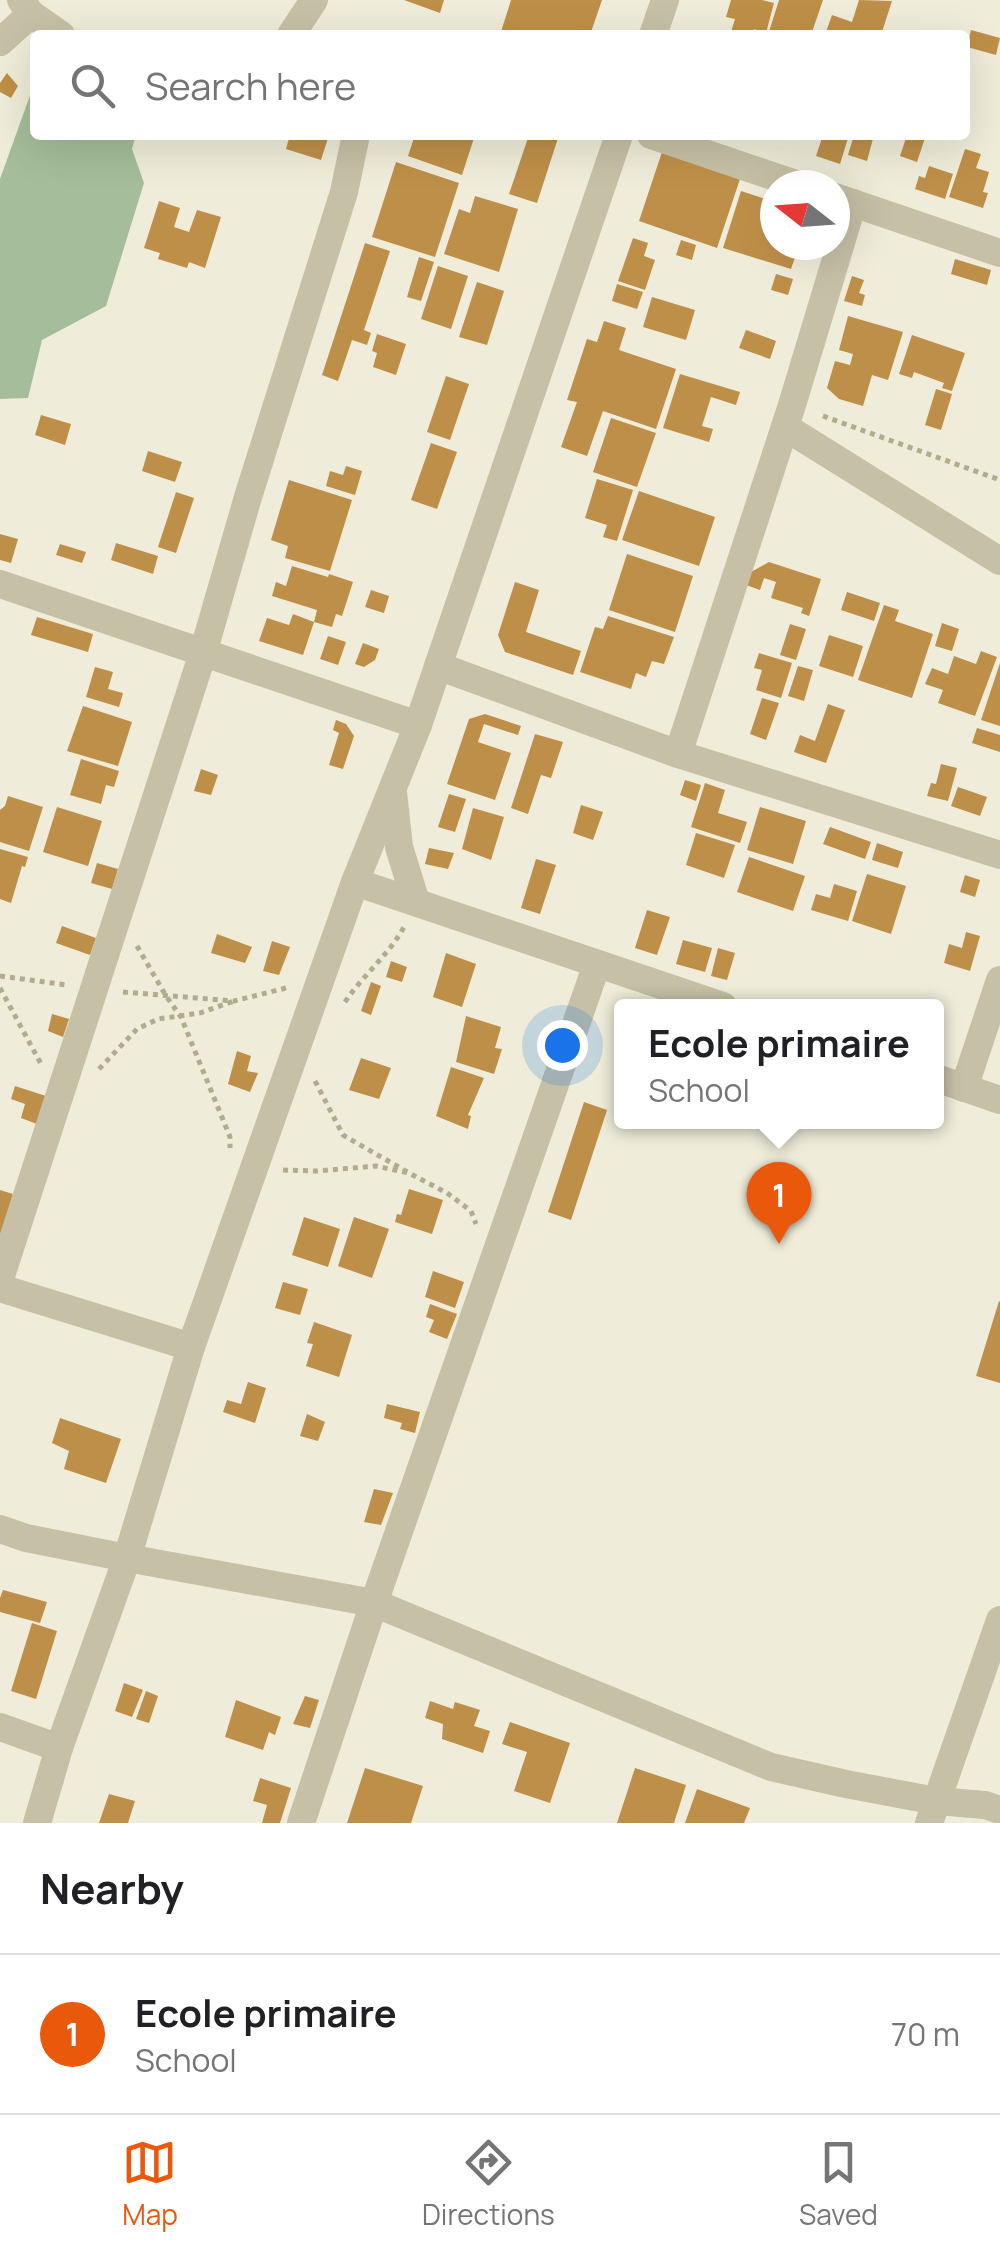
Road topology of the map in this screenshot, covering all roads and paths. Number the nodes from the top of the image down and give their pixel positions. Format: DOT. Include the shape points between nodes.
graph roads {
  1 [pos="314,0"];
  2 [pos="665,0"];
  3 [pos="26,7"];
  4 [pos="55,30"];
  5 [pos="294,30"];
  6 [pos="655,30"];
  7 [pos="0,42"];
  8 [pos="355,140"];
  9 [pos="617,140"];
  10 [pos="665,140"];
  11 [pos="760,172"];
  12 [pos="850,202"];
  13 [pos="1000,253"];
  14 [pos="829,260"];
  15 [pos="789,416"];
  16 [pos="1000,480"];
  17 [pos="1000,561"];
  18 [pos="0,585"];
  19 [pos="202,653"];
  20 [pos="438,666"];
  21 [pos="418,725"];
  22 [pos="678,754"];
  23 [pos="393,789"];
  24 [pos="1000,855"];
  25 [pos="355,882"];
  26 [pos="416,902"];
  27 [pos="121,905"];
  28 [pos="598,964"];
  29 [pos="0,976"];
  30 [pos="322,979"];
  31 [pos="1000,980"];
  32 [pos="0,988"];
  33 [pos="94,989"];
  34 [pos="166,996"];
  35 [pos="702,999"];
  36 [pos="234,1001"];
  37 [pos="338,1012"];
  38 [pos="181,1017"];
  39 [pos="317,1067"];
  40 [pos="944,1081"];
  41 [pos="964,1088"];
  42 [pos="59,1098"];
  43 [pos="1000,1100"];
  44 [pos="230,1152"];
  45 [pos="255,1169"];
  46 [pos="409,1173"];
  47 [pos="493,1263"];
  48 [pos="0,1279"];
  49 [pos="0,1288"];
  50 [pos="190,1348"];
  51 [pos="0,1529"];
  52 [pos="127,1558"];
  53 [pos="374,1604"];
  54 [pos="1000,1620"];
  55 [pos="0,1727"];
  56 [pos="59,1748"];
  57 [pos="1000,1810"];
  58 [pos="932,1812"];
  59 [pos="37,1823"];
  60 [pos="301,1823"];
  1 -- 5 [label="street"];
  2 -- 6 [label="street"];
  3 -- 4 [label="street"];
  3 -- 7 [label="street"];
  8 -- 19 [label="street"];
  9 -- 20 [label="street"];
  10 -- 11 [label="street"];
  12 -- 13 [label="street"];
  14 -- 15 [label="street"];
  15 -- 16 [label="path"];
  15 -- 17 [label="street"];
  15 -- 22 [label="street"];
  18 -- 19 [label="street"];
  19 -- 21 [label="street"];
  19 -- 27 [label="street"];
  20 -- 21 [label="street"];
  20 -- 22 [label="street"];
  21 -- 23 [label="street"];
  22 -- 24 [label="street"];
  23 -- 25 [label="street"];
  23 -- 26 [label="street"];
  25 -- 26 [label="street"];
  25 -- 30 [label="street"];
  26 -- 28 [label="street"];
  26 -- 37 [label="path" via="401,933"];
  27 -- 33 [label="street"];
  27 -- 34 [label="path" via="128,931"];
  28 -- 35 [label="street"];
  28 -- 47 [label="street"];
  29 -- 33 [label="path"];
  30 -- 36 [label="path"];
  30 -- 45 [label="street"];
  31 -- 41 [label="street"];
  32 -- 42 [label="path"];
  33 -- 34 [label="path"];
  33 -- 42 [label="street"];
  34 -- 36 [label="path"];
  34 -- 38 [label="path"];
  36 -- 38 [label="path"];
  38 -- 42 [label="path" via="137,1029 89,1086"];
  38 -- 44 [label="path" via="230,1136"];
  39 -- 46 [label="path" via="314,1082 343,1135"];
  40 -- 41 [label="street"];
  41 -- 43 [label="street"];
  42 -- 48 [label="street"];
  45 -- 46 [label="path" via="376,1166"];
  45 -- 50 [label="street"];
  46 -- 47 [label="path" via="471,1211"];
  47 -- 53 [label="street"];
  49 -- 50 [label="street"];
  50 -- 52 [label="street"];
  51 -- 52 [label="street"];
  52 -- 53 [label="street"];
  52 -- 56 [label="street"];
  53 -- 58 [label="street" via="771,1767"];
  53 -- 60 [label="street"];
  54 -- 58 [label="street"];
  55 -- 56 [label="street"];
  56 -- 59 [label="street"];
  57 -- 58 [label="street" via="985,1805"];
}
